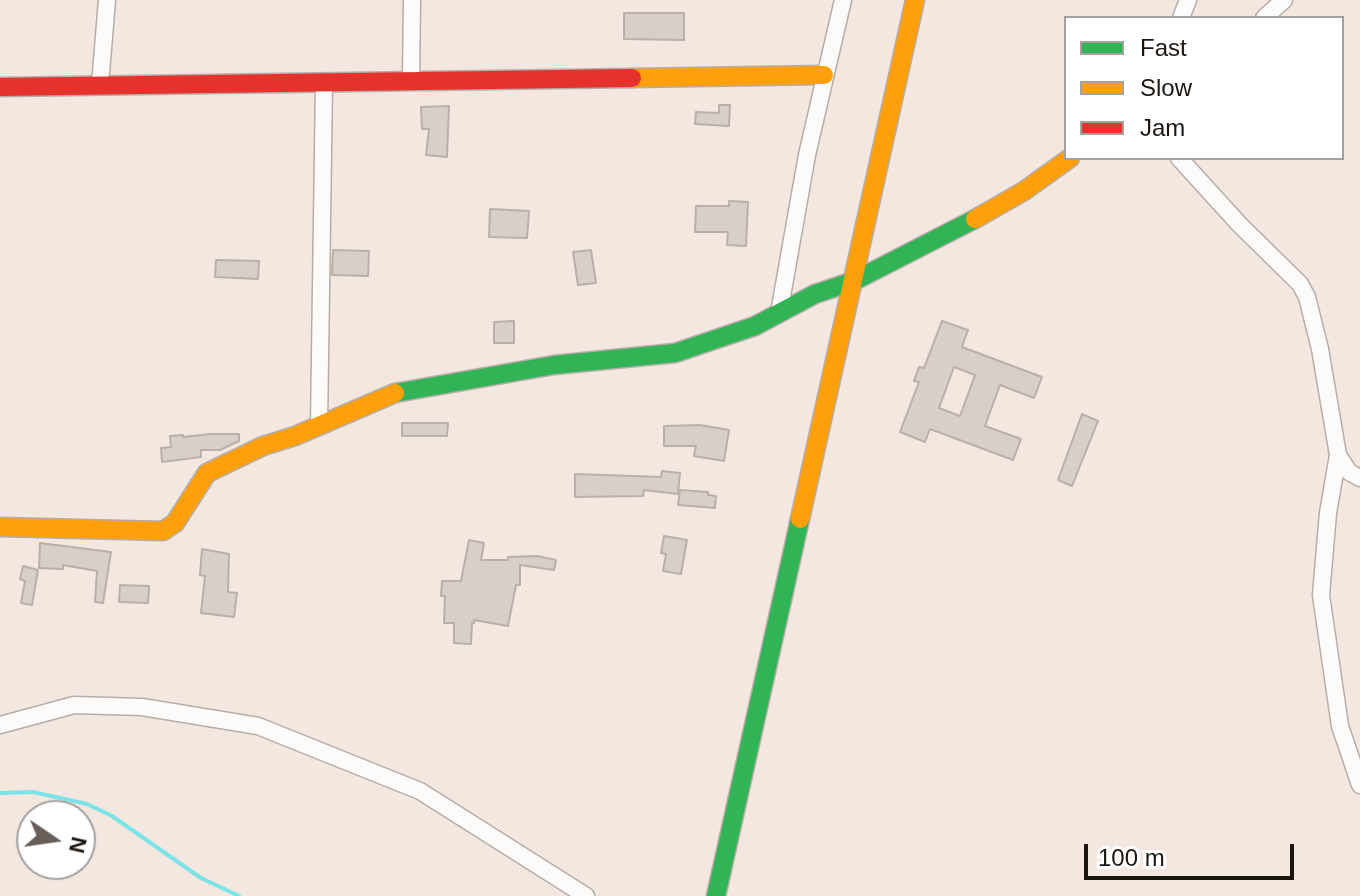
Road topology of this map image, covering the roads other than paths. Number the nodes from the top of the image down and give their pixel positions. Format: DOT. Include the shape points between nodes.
graph roads {
  1 [pos="107,0"];
  2 [pos="412,0"];
  3 [pos="843,0"];
  4 [pos="915,0"];
  5 [pos="1284,0"];
  6 [pos="1266,16"];
  7 [pos="824,75"];
  8 [pos="411,80"];
  9 [pos="324,83"];
  10 [pos="100,85"];
  11 [pos="0,87"];
  12 [pos="1067,160"];
  13 [pos="1181,160"];
  14 [pos="854,281"];
  15 [pos="779,313"];
  16 [pos="319,426"];
  17 [pos="1338,455"];
  18 [pos="1360,478"];
  19 [pos="0,527"];
  20 [pos="0,725"];
  21 [pos="1360,785"];
  22 [pos="586,896"];
  23 [pos="716,896"];
  1 -- 10 [label="street"];
  2 -- 8 [label="street"];
  3 -- 7 [label="street"];
  4 -- 14 [label="street"];
  5 -- 6 [label="street"];
  7 -- 8 [label="street"];
  7 -- 15 [label="street"];
  8 -- 9 [label="street"];
  9 -- 10 [label="street"];
  9 -- 16 [label="street"];
  10 -- 11 [label="street"];
  12 -- 14 [label="street" via="1011,199"];
  13 -- 17 [label="street" via="1307,297"];
  14 -- 15 [label="street"];
  14 -- 23 [label="street"];
  15 -- 16 [label="street" via="675,353 554,365 399,391"];
  16 -- 19 [label="street" via="207,473 175,523 163,531"];
  17 -- 18 [label="street"];
  17 -- 21 [label="street" via="1321,595 1340,726"];
  20 -- 22 [label="street" via="74,705 142,707 258,726 420,791"];
}
